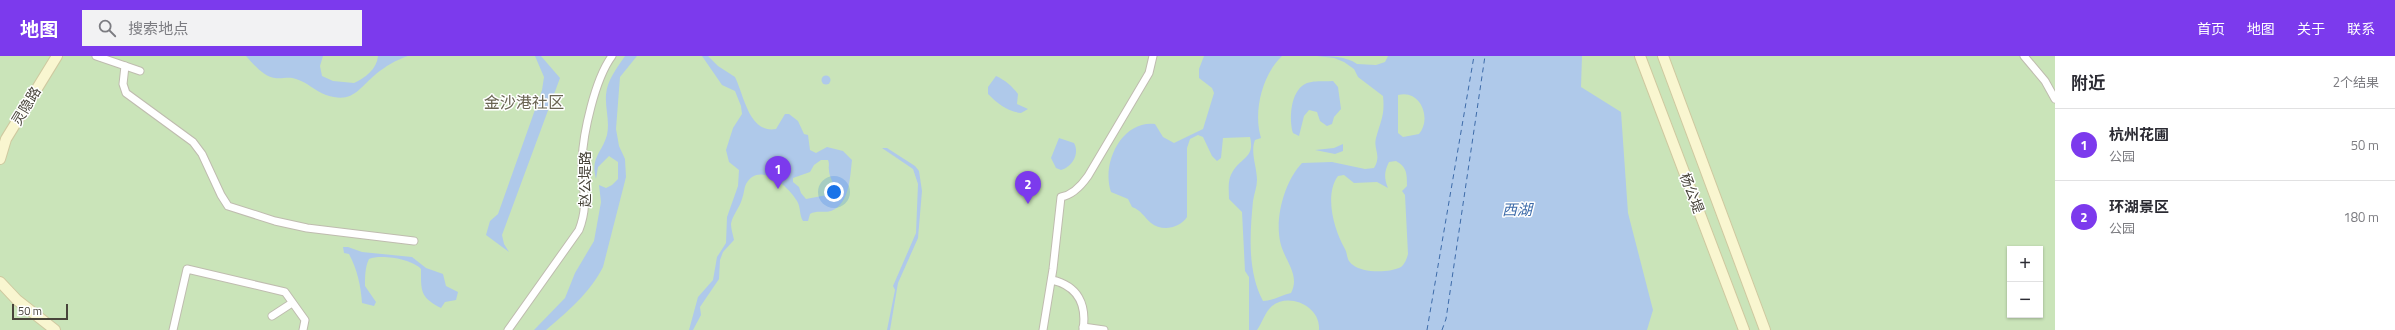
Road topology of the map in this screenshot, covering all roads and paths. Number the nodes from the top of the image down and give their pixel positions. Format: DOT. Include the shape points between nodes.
graph roads {
  1 [pos="57,56"];
  2 [pos="96,56"];
  3 [pos="612,56"];
  4 [pos="1154,56"];
  5 [pos="1640,56"];
  6 [pos="1663,56"];
  7 [pos="2024,56"];
  8 [pos="125,66"];
  9 [pos="140,71"];
  10 [pos="2055,98"];
  11 [pos="0,159"];
  12 [pos="414,241"];
  13 [pos="1052,280"];
  14 [pos="0,282"];
  15 [pos="292,303"];
  16 [pos="272,316"];
  17 [pos="1083,328"];
  18 [pos="55,330"];
  19 [pos="174,330"];
  20 [pos="303,330"];
  21 [pos="508,330"];
  22 [pos="1043,330"];
  23 [pos="1104,330"];
  24 [pos="1744,330"];
  25 [pos="1765,330"];
  1 -- 11 [label="main road, 灵隐路" via="6,139"];
  2 -- 8 [label="street"];
  3 -- 21 [label="street, 赵公堤路" via="600,78 584,142 582,162 586,194 585,215 579,230"];
  4 -- 13 [label="street" via="1149,73 1088,176 1078,189 1068,196 1061,197"];
  5 -- 24 [label="main road, 杨公堤"];
  6 -- 25 [label="main road, 杨公堤"];
  7 -- 10 [label="street" via="2045,81"];
  8 -- 9 [label="street"];
  8 -- 12 [label="street" via="123,84 126,93 193,142 202,154 228,206 307,228"];
  13 -- 17 [label="street" via="1067,285 1081,298 1084,307"];
  13 -- 22 [label="street"];
  14 -- 18 [label="main road" via="17,300"];
  15 -- 16 [label="street"];
  15 -- 19 [label="street" via="285,292 280,290 187,269"];
  15 -- 20 [label="street" via="305,320"];
  17 -- 23 [label="street"];
}
